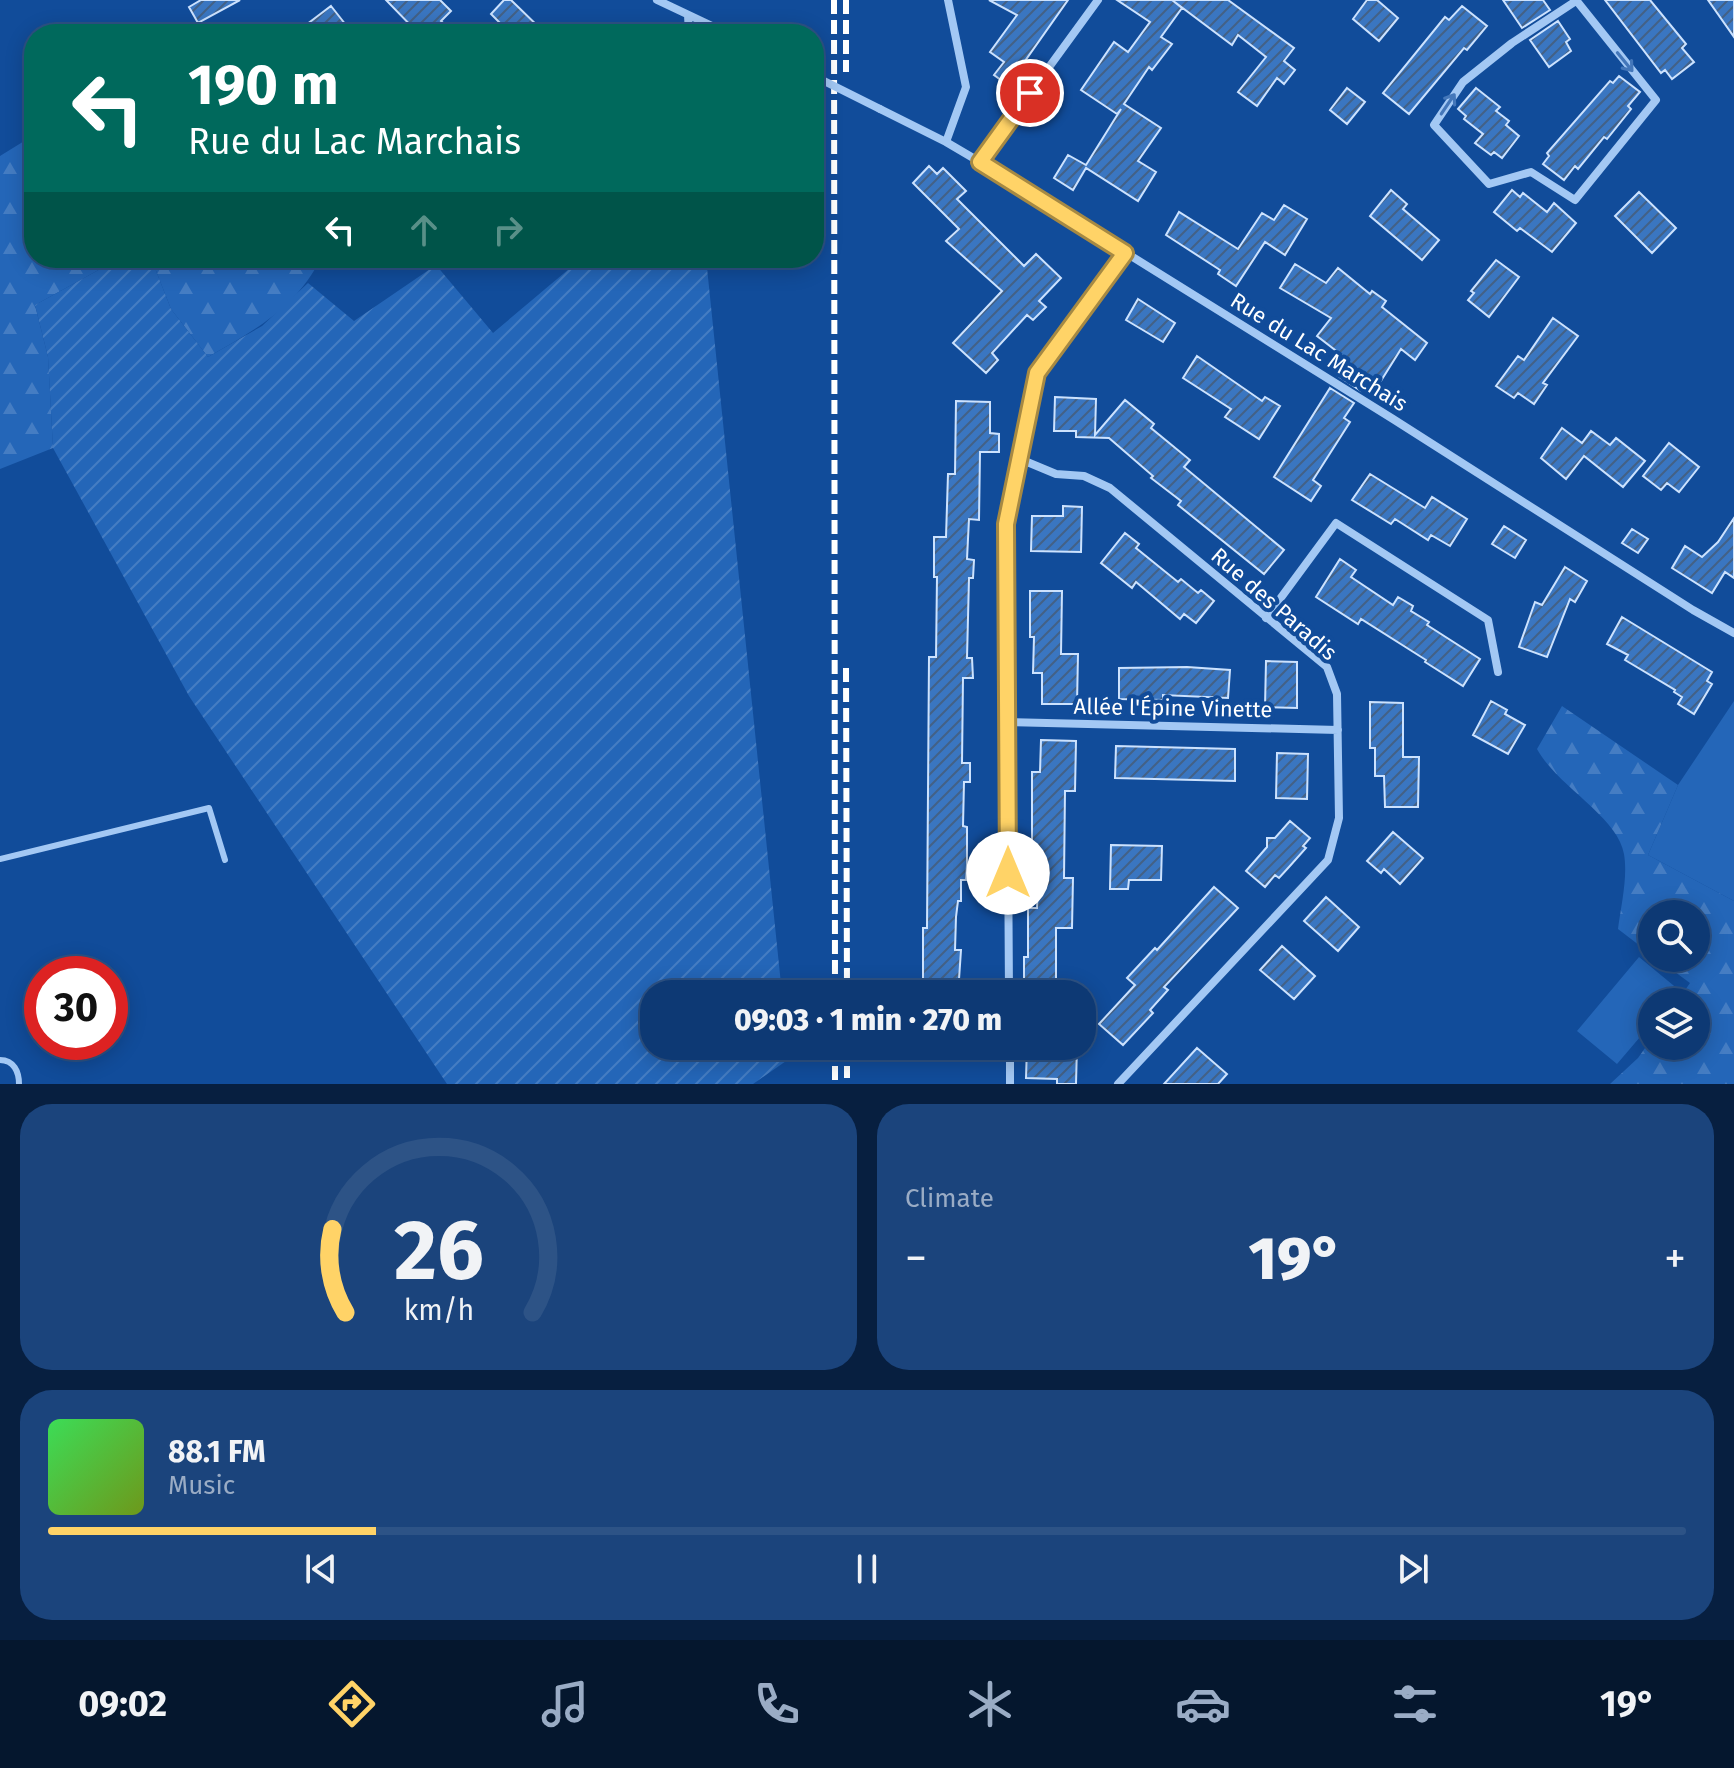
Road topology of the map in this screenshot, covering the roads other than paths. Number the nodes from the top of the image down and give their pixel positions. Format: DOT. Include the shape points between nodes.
graph roads {
  1 [pos="657,0"];
  2 [pos="948,0"];
  3 [pos="1098,0"];
  4 [pos="1576,0"];
  5 [pos="688,15"];
  6 [pos="688,24"];
  7 [pos="707,24"];
  8 [pos="824,81"];
  9 [pos="946,142"];
  10 [pos="980,162"];
  11 [pos="1125,253"];
  12 [pos="1020,459"];
  13 [pos="1266,618"];
  14 [pos="1734,633"];
  15 [pos="1498,672"];
  16 [pos="1007,722"];
  17 [pos="1338,730"];
  18 [pos="0,859"];
  19 [pos="225,860"];
  20 [pos="1009,980"];
  21 [pos="0,1060"];
  22 [pos="1010,1060"];
  23 [pos="19,1084"];
  24 [pos="1010,1084"];
  25 [pos="1118,1084"];
  1 -- 5 [label="street"];
  2 -- 9 [label="street" via="966,87"];
  3 -- 10 [label="street"];
  4 -- 4 [label="street, one-way" via="1656,100 1575,200 1531,172 1489,184 1434,125 1463,82"];
  5 -- 6 [label="street"];
  5 -- 7 [label="street"];
  8 -- 9 [label="street, Rue du Lac Marchais, bridge"];
  9 -- 10 [label="street, Rue du Lac Marchais"];
  10 -- 11 [label="street, Rue du Lac Marchais"];
  11 -- 12 [label="street" via="1037,373"];
  11 -- 14 [label="street, Rue du Lac Marchais"];
  12 -- 13 [label="street, Rue des Paradis" via="1110,488"];
  12 -- 16 [label="street" via="1006,524"];
  13 -- 15 [label="street" via="1336,523 1488,620"];
  13 -- 17 [label="street, Rue des Paradis" via="1327,667 1337,694"];
  16 -- 17 [label="street, Allée l'Épine Vinette"];
  16 -- 20 [label="street"];
  17 -- 25 [label="street, Rue des Paradis" via="1339,818 1328,860"];
  18 -- 19 [label="lane" via="209,808"];
  21 -- 23 [label="lane" via="12,1064"];
  22 -- 24 [label="street"];
}
